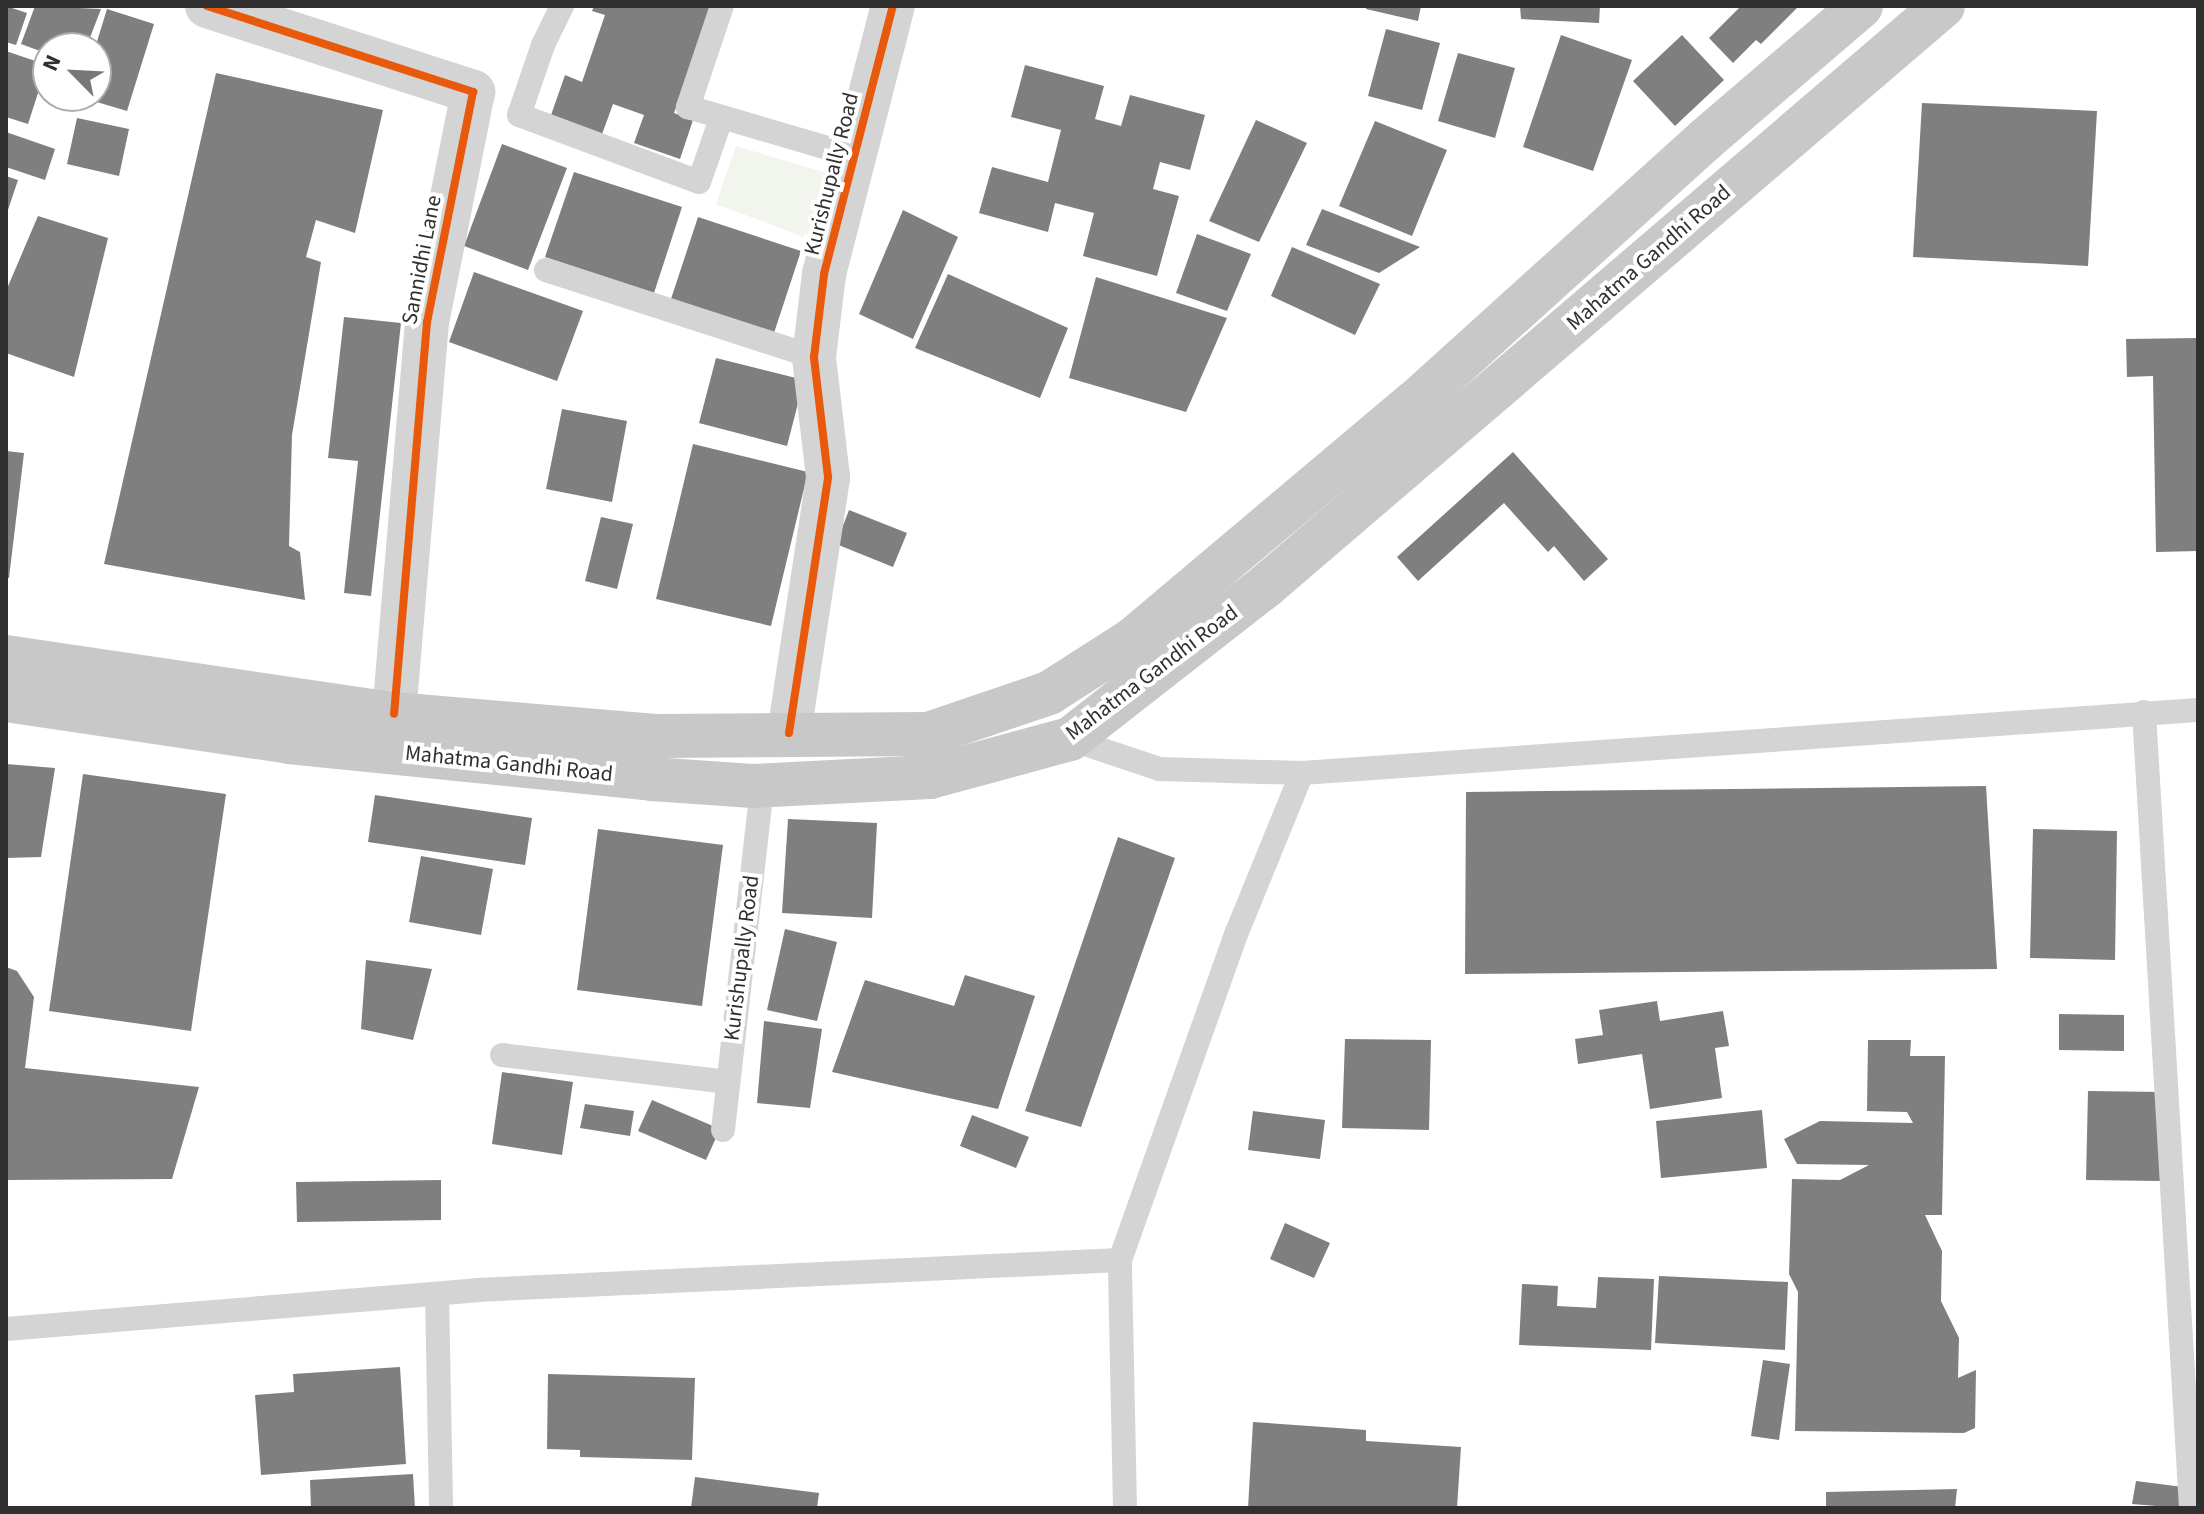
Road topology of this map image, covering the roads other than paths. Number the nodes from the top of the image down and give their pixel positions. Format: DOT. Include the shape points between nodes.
graph roads {
  1 [pos="207,6"];
  2 [pos="562,6"];
  3 [pos="722,6"];
  4 [pos="893,6"];
  5 [pos="1861,6"];
  6 [pos="1943,6"];
  7 [pos="721,119"];
  8 [pos="855,156"];
  9 [pos="546,270"];
  10 [pos="814,357"];
  11 [pos="6,657"];
  12 [pos="1049,693"];
  13 [pos="6,700"];
  14 [pos="2198,710"];
  15 [pos="2144,712"];
  16 [pos="394,714"];
  17 [pos="789,733"];
  18 [pos="1070,739"];
  19 [pos="1302,773"];
  20 [pos="762,786"];
  21 [pos="502,1055"];
  22 [pos="728,1082"];
  23 [pos="723,1130"];
  24 [pos="1120,1260"];
  25 [pos="437,1294"];
  26 [pos="6,1329"];
  27 [pos="441,1508"];
  28 [pos="1125,1508"];
  29 [pos="2191,1508"];
  1 -- 16 [label="street, Sannidhi Lane" via="473,92 427,322"];
  2 -- 7 [label="lane" via="519,115 699,182"];
  3 -- 7 [label="lane" via="688,107"];
  4 -- 8 [label="street, Kurishupally Road"];
  5 -- 12 [label="main road, Mahatma Gandhi Road" via="1403,413 1132,640"];
  6 -- 18 [label="main road, Mahatma Gandhi Road" via="1267,585"];
  7 -- 8 [label="lane"];
  8 -- 10 [label="street, Kurishupally Road" via="824,274"];
  9 -- 10 [label="lane"];
  10 -- 17 [label="street, Kurishupally Road" via="828,477"];
  11 -- 16 [label="main road, Mahatma Gandhi Road"];
  12 -- 17 [label="main road, Mahatma Gandhi Road" via="928,734"];
  12 -- 18 [label="main road"];
  13 -- 20 [label="main road, Mahatma Gandhi Road" via="289,742"];
  14 -- 15 [label="lane"];
  15 -- 19 [label="lane"];
  15 -- 29 [label="lane"];
  16 -- 17 [label="main road, Mahatma Gandhi Road" via="658,736"];
  18 -- 19 [label="lane" via="1159,769"];
  18 -- 20 [label="main road, Mahatma Gandhi Road" via="930,777"];
  19 -- 24 [label="lane" via="1237,932"];
  20 -- 22 [label="lane, Kurishupally Road"];
  21 -- 22 [label="lane"];
  22 -- 23 [label="lane, Kurishupally Road"];
  24 -- 25 [label="lane"];
  24 -- 28 [label="lane"];
  25 -- 26 [label="lane"];
  25 -- 27 [label="lane"];
}
